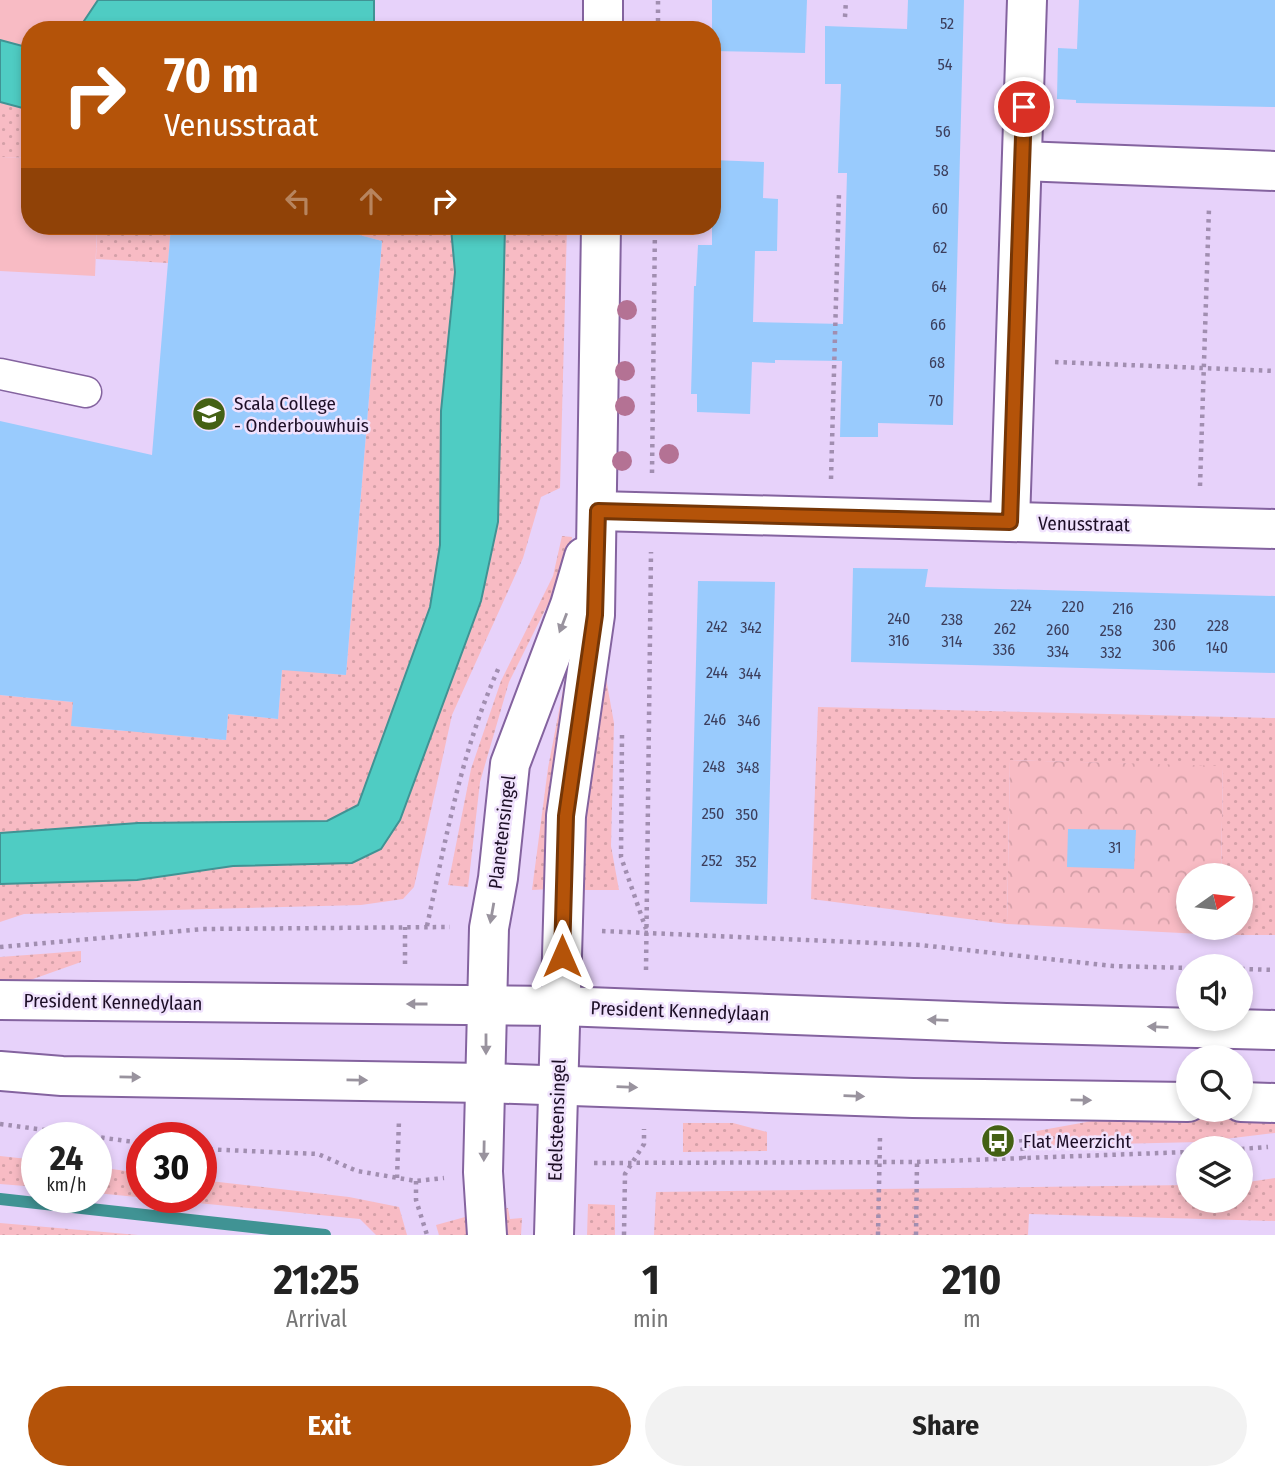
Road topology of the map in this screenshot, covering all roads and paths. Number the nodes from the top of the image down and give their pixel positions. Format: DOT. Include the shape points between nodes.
graph roads {
  1 [pos="603,0"];
  2 [pos="658,0"];
  3 [pos="846,0"];
  4 [pos="1027,0"];
  5 [pos="845,17"];
  6 [pos="603,21"];
  7 [pos="658,21"];
  8 [pos="1022,161"];
  9 [pos="1210,169"];
  10 [pos="1275,172"];
  11 [pos="839,192"];
  12 [pos="601,235"];
  13 [pos="655,235"];
  14 [pos="1016,361"];
  15 [pos="1204,368"];
  16 [pos="1275,371"];
  17 [pos="0,374"];
  18 [pos="86,392"];
  19 [pos="598,511"];
  20 [pos="652,513"];
  21 [pos="830,517"];
  22 [pos="1010,522"];
  23 [pos="1199,527"];
  24 [pos="1275,529"];
  25 [pos="622,725"];
  26 [pos="489,928"];
  27 [pos="562,931"];
  28 [pos="648,933"];
  29 [pos="0,947"];
  30 [pos="1176,968"];
  31 [pos="1253,970"];
  32 [pos="1275,970"];
  33 [pos="0,1000"];
  34 [pos="486,1004"];
  35 [pos="562,1006"];
  36 [pos="1275,1030"];
  37 [pos="0,1071"];
  38 [pos="485,1083"];
  39 [pos="558,1085"];
  40 [pos="1176,1102"];
  41 [pos="1253,1102"];
  42 [pos="1275,1103"];
  43 [pos="0,1124"];
  44 [pos="1021,1132"];
  45 [pos="880,1136"];
  46 [pos="126,1141"];
  47 [pos="1275,1146"];
  48 [pos="1253,1148"];
  49 [pos="217,1150"];
  50 [pos="1176,1152"];
  51 [pos="1024,1158"];
  52 [pos="555,1162"];
  53 [pos="917,1162"];
  54 [pos="880,1163"];
  55 [pos="483,1172"];
  56 [pos="416,1181"];
  57 [pos="427,1235"];
  58 [pos="487,1235"];
  59 [pos="554,1235"];
  60 [pos="878,1235"];
  61 [pos="916,1235"];
  1 -- 6 [label="street"];
  2 -- 7 [label="path"];
  3 -- 5 [label="path"];
  4 -- 8 [label="street"];
  8 -- 9 [label="street"];
  8 -- 14 [label="street"];
  9 -- 10 [label="street"];
  9 -- 15 [label="path"];
  11 -- 21 [label="path"];
  12 -- 19 [label="street, Planetensingel"];
  13 -- 20 [label="path"];
  14 -- 15 [label="path"];
  14 -- 22 [label="street"];
  15 -- 16 [label="path"];
  15 -- 23 [label="path"];
  17 -- 18 [label="street"];
  19 -- 20 [label="street, Venusstraat"];
  19 -- 26 [label="street, Planetensingel, one-way" via="570,605 510,764"];
  19 -- 27 [label="street, Planetensingel" via="595,615 566,816"];
  20 -- 21 [label="street, Venusstraat"];
  20 -- 28 [label="path"];
  21 -- 22 [label="street, Venusstraat"];
  22 -- 23 [label="street, Venusstraat"];
  23 -- 24 [label="street, Venusstraat"];
  25 -- 28 [label="path" via="621,857"];
  26 -- 29 [label="path" via="203,929"];
  26 -- 34 [label="street, Planetensingel"];
  27 -- 28 [label="path"];
  27 -- 35 [label="street, Planetensingel"];
  28 -- 30 [label="path" via="919,945 1114,966"];
  31 -- 32 [label="path"];
  34 -- 33 [label="street, President Kennedylaan, one-way"];
  34 -- 35 [label="street, President Kennedylaan"];
  34 -- 38 [label="street, Planetensingel, one-way"];
  36 -- 35 [label="street, President Kennedylaan, one-way"];
  35 -- 39 [label="street, Edelsteensingel"];
  37 -- 38 [label="street, one-way"];
  38 -- 39 [label="street"];
  38 -- 55 [label="street, one-way"];
  39 -- 40 [label="street, one-way"];
  39 -- 52 [label="street, Edelsteensingel"];
  41 -- 42 [label="street"];
  43 -- 46 [label="path"];
  44 -- 51 [label="path"];
  45 -- 54 [label="path"];
  47 -- 48 [label="path"];
  49 -- 56 [label="path" via="318,1154 357,1171"];
  50 -- 51 [label="path"];
  51 -- 53 [label="path"];
  52 -- 54 [label="path"];
  52 -- 59 [label="street, Edelsteensingel"];
  53 -- 54 [label="path"];
  53 -- 61 [label="path"];
  54 -- 60 [label="path"];
  55 -- 56 [label="path"];
  55 -- 58 [label="street"];
  56 -- 57 [label="path" via="416,1200"];
}
